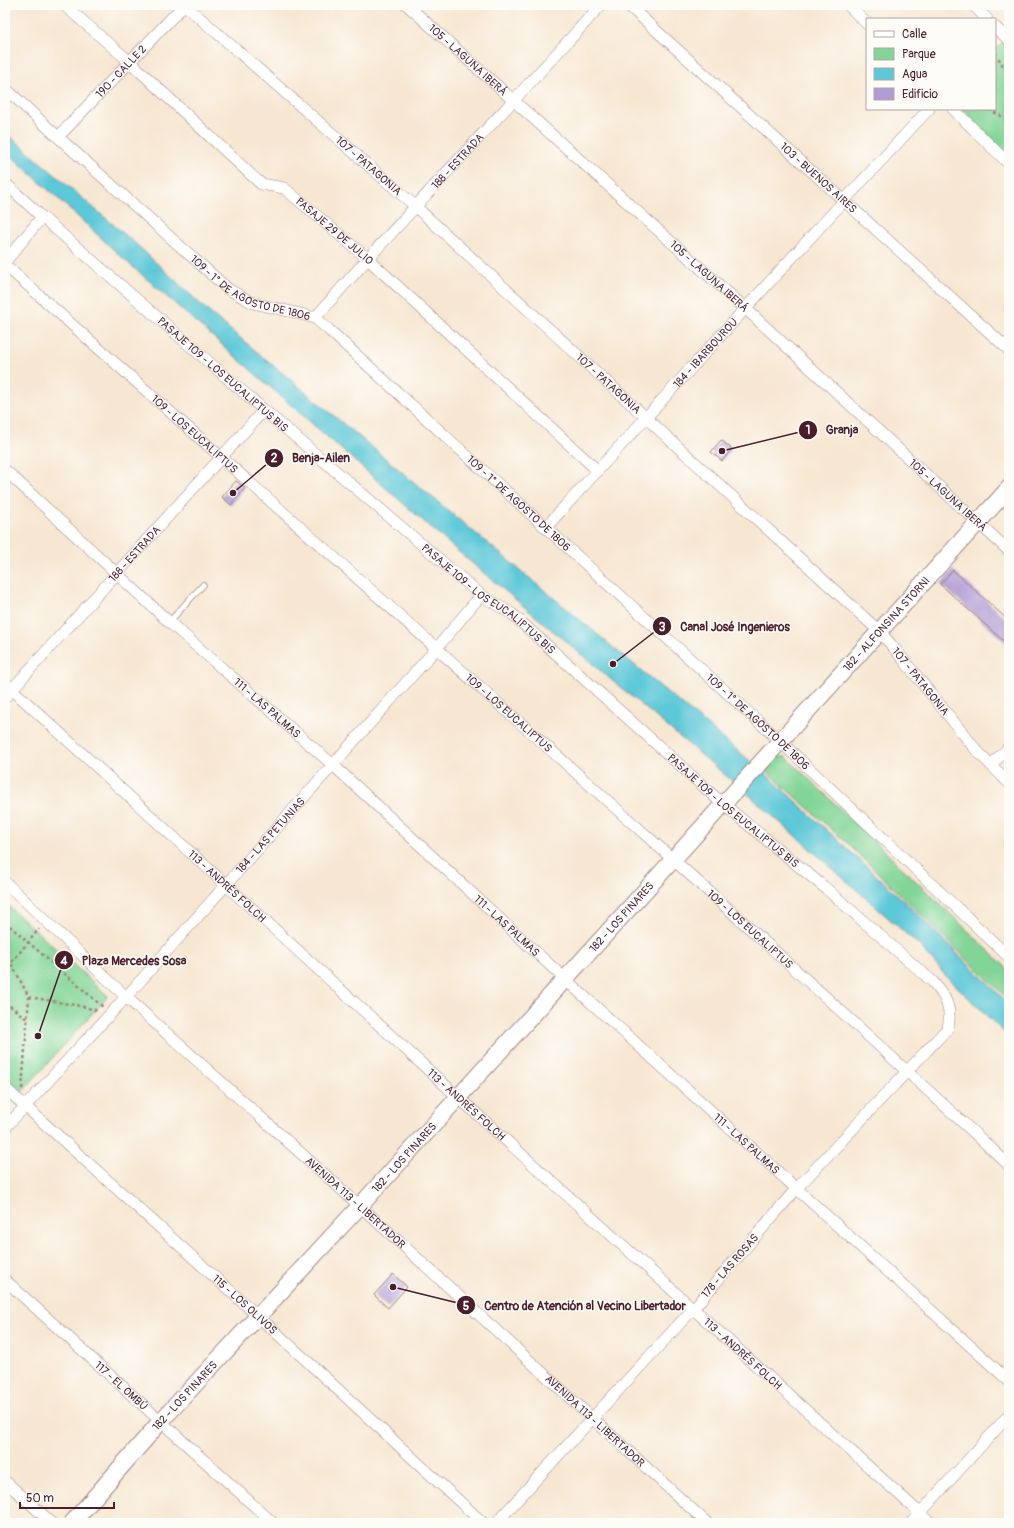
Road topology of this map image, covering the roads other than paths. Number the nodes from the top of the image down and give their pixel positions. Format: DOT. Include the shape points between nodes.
graph roads {
  1 [pos="64,5"];
  2 [pos="184,5"];
  3 [pos="407,5"];
  4 [pos="601,5"];
  5 [pos="628,5"];
  6 [pos="848,5"];
  7 [pos="973,5"];
  8 [pos="986,18"];
  9 [pos="866,23"];
  10 [pos="996,31"];
  11 [pos="1009,40"];
  12 [pos="130,62"];
  13 [pos="5,88"];
  14 [pos="515,101"];
  15 [pos="928,110"];
  16 [pos="954,110"];
  17 [pos="58,137"];
  18 [pos="1009,164"];
  19 [pos="5,183"];
  20 [pos="844,200"];
  21 [pos="416,206"];
  22 [pos="42,217"];
  23 [pos="368,259"];
  24 [pos="5,263"];
  25 [pos="746,309"];
  26 [pos="315,318"];
  27 [pos="1009,350"];
  28 [pos="264,410"];
  29 [pos="647,418"];
  30 [pos="221,457"];
  31 [pos="5,470"];
  32 [pos="598,471"];
  33 [pos="1009,488"];
  34 [pos="978,523"];
  35 [pos="546,526"];
  36 [pos="1009,551"];
  37 [pos="116,574"];
  38 [pos="203,585"];
  39 [pos="481,595"];
  40 [pos="169,622"];
  41 [pos="880,632"];
  42 [pos="436,649"];
  43 [pos="7,690"];
  44 [pos="781,742"];
  45 [pos="1009,747"];
  46 [pos="333,765"];
  47 [pos="991,765"];
  48 [pos="1009,783"];
  49 [pos="735,790"];
  50 [pos="723,804"];
  51 [pos="673,860"];
  52 [pos="5,882"];
  53 [pos="227,884"];
  54 [pos="1009,957"];
  55 [pos="565,979"];
  56 [pos="126,997"];
  57 [pos="948,1028"];
  58 [pos="907,1071"];
  59 [pos="5,1088"];
  60 [pos="458,1097"];
  61 [pos="24,1106"];
  62 [pos="5,1128"];
  63 [pos="1009,1165"];
  64 [pos="797,1188"];
  65 [pos="360,1206"];
  66 [pos="5,1280"];
  67 [pos="693,1309"];
  68 [pos="258,1316"];
  69 [pos="1009,1381"];
  70 [pos="1009,1415"];
  71 [pos="592,1418"];
  72 [pos="161,1421"];
  73 [pos="5,1481"];
  74 [pos="920,1513"];
  75 [pos="52,1523"];
  76 [pos="72,1523"];
  77 [pos="273,1523"];
  78 [pos="483,1523"];
  79 [pos="496,1523"];
  80 [pos="707,1523"];
  81 [pos="911,1523"];
  82 [pos="931,1523"];
  1 -- 12 [label="street, PASAJE 29 DE JULIO"];
  2 -- 12 [label="street, 190 - CALLE 2"];
  2 -- 21 [label="street, 107 - PATAGONIA"];
  3 -- 14 [label="street, 105 - LAGUNA IBERÁ"];
  4 -- 14 [label="street, 188 - ESTRADA"];
  5 -- 20 [label="street, 103 - BUENOS AIRES"];
  6 -- 9 [label="street"];
  7 -- 8 [label="street"];
  10 -- 11 [label="street"];
  12 -- 17 [label="street, 190 - CALLE 2"];
  12 -- 23 [label="street, PASAJE 29 DE JULIO" via="261,184 284,188"];
  13 -- 17 [label="street, 109 - 1° DE AGOSTO DE 1806"];
  14 -- 21 [label="street, 188 - ESTRADA"];
  14 -- 25 [label="street, 105 - LAGUNA IBERÁ"];
  15 -- 20 [label="street, 184 - IBARBOUROU"];
  16 -- 18 [label="street"];
  17 -- 26 [label="street, 109 - 1° DE AGOSTO DE 1806" via="228,288 253,303"];
  19 -- 22 [label="street, PASAJE 109 - LOS EUCALIPTUS BIS"];
  20 -- 25 [label="street, 184 - IBARBOUROU"];
  20 -- 27 [label="street, 103 - BUENOS AIRES"];
  21 -- 23 [label="street, 188 - ESTRADA"];
  21 -- 29 [label="street, 107 - PATAGONIA"];
  22 -- 24 [label="street"];
  22 -- 28 [label="street, PASAJE 109 - LOS EUCALIPTUS BIS"];
  23 -- 26 [label="street, 188 - ESTRADA"];
  23 -- 32 [label="street, PASAJE 29 DE JULIO"];
  24 -- 30 [label="street, 109 - LOS EUCALIPTUS"];
  25 -- 29 [label="street, 184 - IBARBOUROU"];
  25 -- 34 [label="street, 105 - LAGUNA IBERÁ"];
  26 -- 35 [label="street, 109 - 1° DE AGOSTO DE 1806"];
  28 -- 30 [label="street, 188 - ESTRADA"];
  28 -- 39 [label="street, PASAJE 109 - LOS EUCALIPTUS BIS"];
  29 -- 32 [label="street, 184 - IBARBOUROU"];
  29 -- 41 [label="street, 107 - PATAGONIA"];
  30 -- 37 [label="street, 188 - ESTRADA"];
  30 -- 42 [label="street, 109 - LOS EUCALIPTUS"];
  31 -- 37 [label="street, 111 - LAS PALMAS"];
  32 -- 35 [label="street, 184 - IBARBOUROU"];
  33 -- 34 [label="street, 182 - ALFONSINA STORNI"];
  34 -- 36 [label="street, 105 - LAGUNA IBERÁ"];
  34 -- 41 [label="street, 182 - ALFONSINA STORNI"];
  35 -- 44 [label="street, 109 - 1° DE AGOSTO DE 1806"];
  37 -- 40 [label="street, 111 - LAS PALMAS"];
  37 -- 43 [label="street, 188 - ESTRADA"];
  38 -- 40 [label="lane"];
  39 -- 42 [label="street, 184 - LAS PETUNIAS"];
  39 -- 50 [label="street, PASAJE 109 - LOS EUCALIPTUS BIS" via="512,614"];
  40 -- 46 [label="street, 111 - LAS PALMAS"];
  41 -- 44 [label="street, 182 - ALFONSINA STORNI"];
  41 -- 47 [label="street, 107 - PATAGONIA"];
  42 -- 46 [label="street, 184 - LAS PETUNIAS"];
  42 -- 51 [label="street, 109 - LOS EUCALIPTUS"];
  43 -- 53 [label="street, 113 - ANDRÉS FOLCH"];
  44 -- 49 [label="street, 182 - ALFONSINA STORNI"];
  44 -- 54 [label="street, 109 - 1° DE AGOSTO DE 1806"];
  45 -- 47 [label="street"];
  46 -- 53 [label="street, 184 - LAS PETUNIAS"];
  46 -- 55 [label="street, 111 - LAS PALMAS"];
  47 -- 48 [label="street, 107 - PATAGONIA"];
  49 -- 50 [label="street, 182 - LOS PINARES"];
  50 -- 51 [label="street, 182 - LOS PINARES"];
  50 -- 57 [label="street, PASAJE 109 - LOS EUCALIPTUS BIS" via="823,886 933,982 948,1007"];
  51 -- 55 [label="street, 182 - LOS PINARES"];
  51 -- 58 [label="street, 109 - LOS EUCALIPTUS"];
  52 -- 56 [label="street, AVENIDA 113 - LIBERTADOR"];
  53 -- 56 [label="street, 184 - LAS PETUNIAS"];
  53 -- 60 [label="street, 113 - ANDRÉS FOLCH"];
  55 -- 60 [label="street, 182 - LOS PINARES"];
  55 -- 64 [label="street, 111 - LAS PALMAS"];
  56 -- 61 [label="street, 184 - LAS PETUNIAS"];
  56 -- 65 [label="street, AVENIDA 113 - LIBERTADOR"];
  57 -- 58 [label="street, 178 - LAS ROSAS"];
  58 -- 63 [label="street, 109 - LOS EUCALIPTUS"];
  58 -- 64 [label="street, 178 - LAS ROSAS"];
  59 -- 61 [label="street, 115 - LOS OLIVOS"];
  60 -- 65 [label="street, 182 - LOS PINARES"];
  60 -- 67 [label="street, 113 - ANDRÉS FOLCH"];
  61 -- 62 [label="street, 184 - LAS PETUNIAS"];
  61 -- 68 [label="street, 115 - LOS OLIVOS"];
  64 -- 67 [label="street, 178 - LAS ROSAS"];
  64 -- 69 [label="street, 111 - LAS PALMAS"];
  65 -- 68 [label="street, 182 - LOS PINARES"];
  65 -- 71 [label="street, AVENIDA 113 - LIBERTADOR"];
  66 -- 72 [label="street, 117 - EL OMBÚ"];
  67 -- 71 [label="street, 178 - LAS ROSAS"];
  67 -- 74 [label="street, 113 - ANDRÉS FOLCH"];
  68 -- 72 [label="street, 182 - LOS PINARES"];
  68 -- 78 [label="street, 115 - LOS OLIVOS"];
  70 -- 74 [label="street"];
  71 -- 79 [label="street, 178 - LAS ROSAS"];
  71 -- 80 [label="street, AVENIDA 113 - LIBERTADOR"];
  72 -- 76 [label="street, 182 - LOS PINARES"];
  72 -- 77 [label="street, 117 - EL OMBÚ"];
  73 -- 75 [label="street"];
  74 -- 81 [label="street"];
  74 -- 82 [label="street, 113 - ANDRÉS FOLCH"];
}
